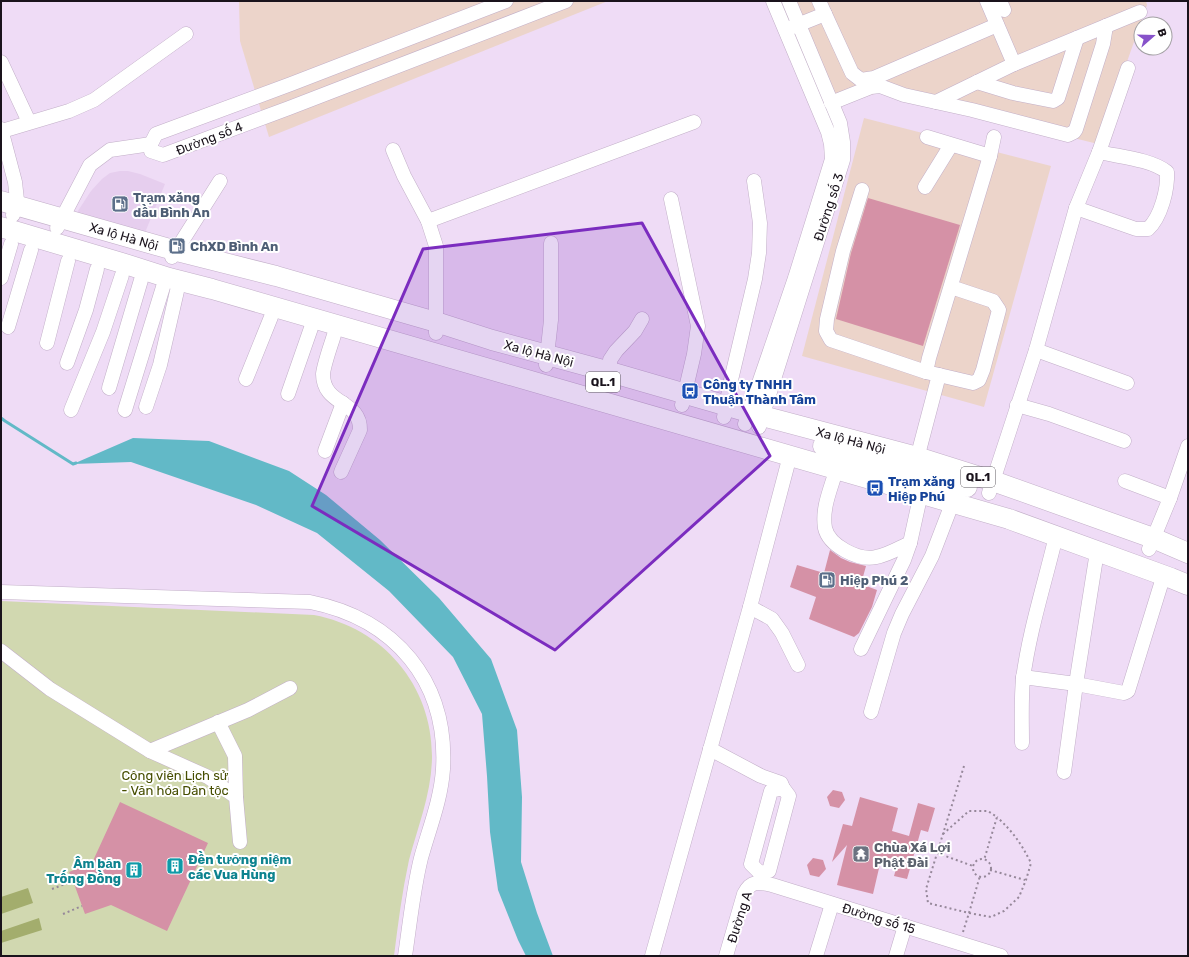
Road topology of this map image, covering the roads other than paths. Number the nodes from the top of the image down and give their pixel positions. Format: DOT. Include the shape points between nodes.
graph roads {
  1 [pos="506,1"];
  2 [pos="566,1"];
  3 [pos="772,1"];
  4 [pos="789,1"];
  5 [pos="819,1"];
  6 [pos="987,1"];
  7 [pos="1140,12"];
  8 [pos="825,14"];
  9 [pos="798,25"];
  10 [pos="997,25"];
  11 [pos="1106,26"];
  12 [pos="785,29"];
  13 [pos="186,34"];
  14 [pos="1077,38"];
  15 [pos="1,62"];
  16 [pos="1014,64"];
  17 [pos="1128,68"];
  18 [pos="977,82"];
  19 [pos="936,102"];
  20 [pos="831,103"];
  21 [pos="29,122"];
  22 [pos="694,122"];
  23 [pos="2,130"];
  24 [pos="927,137"];
  25 [pos="994,137"];
  26 [pos="837,143"];
  27 [pos="151,144"];
  28 [pos="951,145"];
  29 [pos="393,150"];
  30 [pos="1099,152"];
  31 [pos="990,156"];
  32 [pos="220,181"];
  33 [pos="754,181"];
  34 [pos="925,187"];
  35 [pos="862,190"];
  36 [pos="671,199"];
  37 [pos="1076,208"];
  38 [pos="6,212"];
  39 [pos="428,221"];
  40 [pos="60,223"];
  41 [pos="6,243"];
  42 [pos="551,243"];
  43 [pos="31,250"];
  44 [pos="68,261"];
  45 [pos="97,269"];
  46 [pos="121,271"];
  47 [pos="171,273"];
  48 [pos="1,278"];
  49 [pos="140,280"];
  50 [pos="951,287"];
  51 [pos="271,317"];
  52 [pos="642,318"];
  53 [pos="8,327"];
  54 [pos="311,328"];
  55 [pos="436,328"];
  56 [pos="334,335"];
  57 [pos="514,336"];
  58 [pos="47,343"];
  59 [pos="491,345"];
  60 [pos="1036,350"];
  61 [pos="546,360"];
  62 [pos="67,363"];
  63 [pos="932,373"];
  64 [pos="607,377"];
  65 [pos="246,379"];
  66 [pos="1127,382"];
  67 [pos="109,388"];
  68 [pos="288,394"];
  69 [pos="684,400"];
  70 [pos="343,403"];
  71 [pos="1017,405"];
  72 [pos="146,407"];
  73 [pos="71,410"];
  74 [pos="125,410"];
  75 [pos="725,412"];
  76 [pos="754,420"];
  77 [pos="1124,441"];
  78 [pos="1188,446"];
  79 [pos="325,451"];
  80 [pos="789,460"];
  81 [pos="915,464"];
  82 [pos="341,472"];
  83 [pos="854,474"];
  84 [pos="834,477"];
  85 [pos="1125,481"];
  86 [pos="991,487"];
  87 [pos="926,495"];
  88 [pos="1170,498"];
  89 [pos="950,508"];
  90 [pos="910,543"];
  91 [pos="1054,544"];
  92 [pos="1151,544"];
  93 [pos="1187,557"];
  94 [pos="1096,558"];
  95 [pos="1161,584"];
  96 [pos="1188,585"];
  97 [pos="1,592"];
  98 [pos="1188,596"];
  99 [pos="750,607"];
  100 [pos="861,649"];
  101 [pos="1,651"];
  102 [pos="798,665"];
  103 [pos="1023,677"];
  104 [pos="1076,684"];
  105 [pos="290,688"];
  106 [pos="871,712"];
  107 [pos="218,722"];
  108 [pos="1022,743"];
  109 [pos="710,749"];
  110 [pos="150,751"];
  111 [pos="1064,772"];
  112 [pos="783,788"];
  113 [pos="236,797"];
  114 [pos="240,842"];
  115 [pos="758,878"];
  116 [pos="832,904"];
  117 [pos="905,926"];
  118 [pos="405,956"];
  119 [pos="652,956"];
  120 [pos="726,956"];
  121 [pos="816,956"];
  122 [pos="896,956"];
  123 [pos="1001,956"];
  1 -- 27 [label="street, Đường số 4" via="156,134"];
  2 -- 27 [label="street, Đường số 4" via="164,155 151,151"];
  3 -- 12 [label="street, Đường số 3"];
  4 -- 9 [label="street, Đường số 3"];
  5 -- 8 [label="street"];
  6 -- 10 [label="street"];
  7 -- 11 [label="street"];
  8 -- 9 [label="street"];
  8 -- 10 [label="street" via="852,73 861,80 874,78"];
  9 -- 12 [label="street"];
  9 -- 20 [label="street, Đường số 3"];
  10 -- 16 [label="street"];
  11 -- 14 [label="street"];
  11 -- 19 [label="street" via="1103,44 1076,129 1071,134"];
  12 -- 26 [label="street, Đường số 3" via="828,132"];
  13 -- 21 [label="street" via="94,100 69,111"];
  14 -- 16 [label="street"];
  14 -- 18 [label="street" via="1058,98 1053,101"];
  15 -- 21 [label="street"];
  16 -- 18 [label="street"];
  17 -- 30 [label="street"];
  18 -- 19 [label="street"];
  19 -- 20 [label="street" via="876,86"];
  20 -- 26 [label="street, Đường số 3" via="840,123"];
  21 -- 23 [label="street"];
  22 -- 39 [label="street"];
  23 -- 38 [label="street" via="17,200"];
  24 -- 28 [label="street"];
  25 -- 31 [label="street"];
  26 -- 76 [label="street, Đường số 3" via="843,160"];
  27 -- 40 [label="street" via="110,150 100,156 88,169"];
  28 -- 31 [label="street"];
  28 -- 34 [label="street"];
  29 -- 39 [label="street"];
  30 -- 37 [label="street"];
  30 -- 37 [label="street" via="1145,162 1161,167 1167,172 1168,180 1161,207 1154,223 1148,229 1136,229"];
  31 -- 50 [label="street"];
  32 -- 47 [label="street"];
  33 -- 75 [label="street" via="760,222 759,253"];
  35 -- 63 [label="street" via="843,251 826,331 831,340"];
  36 -- 69 [label="street" via="698,326"];
  37 -- 60 [label="street"];
  38 -- 40 [label="highway, Xa lộ Hà Nội / QL.1"];
  38 -- 46 [label="highway, Xa lộ Hà Nội / QL.1"];
  39 -- 55 [label="street" via="436,246"];
  40 -- 47 [label="highway, Xa lộ Hà Nội / QL.1"];
  41 -- 43 [label="highway, Xa lộ Hà Nội / QL.1"];
  41 -- 48 [label="street"];
  42 -- 61 [label="street" via="551,320"];
  43 -- 44 [label="highway, Xa lộ Hà Nội / QL.1"];
  43 -- 53 [label="street"];
  44 -- 45 [label="highway, Xa lộ Hà Nội / QL.1"];
  44 -- 58 [label="street"];
  45 -- 46 [label="highway, Xa lộ Hà Nội / QL.1"];
  45 -- 62 [label="street"];
  46 -- 47 [label="highway, Xa lộ Hà Nội / QL.1"];
  46 -- 49 [label="highway, Xa lộ Hà Nội / QL.1"];
  46 -- 73 [label="street" via="103,332"];
  47 -- 49 [label="highway, Xa lộ Hà Nội / QL.1"];
  47 -- 51 [label="highway, Xa lộ Hà Nội / QL.1"];
  47 -- 55 [label="highway, Xa lộ Hà Nội / QL.1" via="215,272"];
  47 -- 72 [label="street" via="160,365"];
  47 -- 74 [label="street"];
  47 -- 80 [label="highway, Xa lộ Hà Nội / QL.1" via="212,289"];
  49 -- 67 [label="street"];
  50 -- 63 [label="street" via="929,358"];
  50 -- 63 [label="street" via="993,301 999,310 979,380 973,383"];
  51 -- 54 [label="highway, Xa lộ Hà Nội / QL.1"];
  51 -- 65 [label="street"];
  52 -- 64 [label="street" via="635,331 610,360"];
  54 -- 56 [label="highway, Xa lộ Hà Nội / QL.1"];
  54 -- 68 [label="street"];
  55 -- 59 [label="highway, Xa lộ Hà Nội / QL.1"];
  56 -- 70 [label="street" via="323,373 324,384 329,394"];
  56 -- 80 [label="highway, Xa lộ Hà Nội / QL.1"];
  57 -- 59 [label="street" via="496,331"];
  59 -- 61 [label="highway, Xa lộ Hà Nội / QL.1"];
  60 -- 66 [label="street"];
  60 -- 71 [label="street"];
  61 -- 64 [label="highway, Xa lộ Hà Nội / QL.1"];
  63 -- 81 [label="street"];
  64 -- 69 [label="highway, Xa lộ Hà Nội / QL.1"];
  69 -- 75 [label="highway, Xa lộ Hà Nội / QL.1"];
  70 -- 79 [label="street"];
  70 -- 82 [label="street" via="358,417 360,430"];
  71 -- 77 [label="street"];
  71 -- 86 [label="street"];
  75 -- 76 [label="highway, Xa lộ Hà Nội / QL.1"];
  76 -- 81 [label="highway, Xa lộ Hà Nội / QL.1"];
  78 -- 88 [label="street"];
  80 -- 83 [label="highway, Xa lộ Hà Nội / QL.1"];
  80 -- 84 [label="highway, Xa lộ Hà Nội / QL.1"];
  80 -- 99 [label="street"];
  81 -- 86 [label="highway, Xa lộ Hà Nội / QL.1"];
  83 -- 84 [label="highway, Xa lộ Hà Nội / QL.1" via="842,478"];
  83 -- 87 [label="highway, Xa lộ Hà Nội / QL.1"];
  84 -- 90 [label="street" via="824,518 825,529 838,547 867,558 886,554"];
  85 -- 88 [label="street"];
  86 -- 92 [label="highway, Xa lộ Hà Nội / QL.1" via="1052,513"];
  87 -- 89 [label="highway, Xa lộ Hà Nội / QL.1"];
  87 -- 90 [label="street"];
  87 -- 96 [label="highway, Xa lộ Hà Nội / QL.1" via="1009,519"];
  88 -- 92 [label="street"];
  89 -- 91 [label="highway, Xa lộ Hà Nội / QL.1"];
  89 -- 106 [label="street" via="932,556 894,633"];
  90 -- 100 [label="street"];
  91 -- 94 [label="highway, Xa lộ Hà Nội / QL.1"];
  91 -- 103 [label="street" via="1033,625"];
  92 -- 93 [label="highway, Xa lộ Hà Nội / QL.1"];
  94 -- 95 [label="highway, Xa lộ Hà Nội / QL.1"];
  94 -- 104 [label="street"];
  95 -- 98 [label="highway, Xa lộ Hà Nội / QL.1"];
  95 -- 104 [label="street" via="1128,691 1124,693"];
  97 -- 118 [label="street" via="310,602 336,608 360,618 387,635 410,657 431,696 440,724 443,755 441,786 416,883"];
  99 -- 102 [label="street" via="772,619"];
  99 -- 109 [label="street"];
  101 -- 110 [label="street" via="50,689"];
  103 -- 104 [label="street"];
  103 -- 108 [label="street"];
  104 -- 111 [label="street"];
  105 -- 107 [label="street"];
  107 -- 110 [label="street"];
  107 -- 113 [label="street" via="235,756"];
  109 -- 112 [label="street" via="754,773 781,783"];
  109 -- 119 [label="street"];
  110 -- 113 [label="street" via="208,777"];
  112 -- 115 [label="street, Đường A" via="789,796 769,871"];
  112 -- 115 [label="street" via="771,791 751,864"];
  113 -- 114 [label="street"];
  115 -- 116 [label="street, Đường số 15"];
  115 -- 120 [label="street, Đường A" via="747,887 744,894"];
  116 -- 117 [label="street, Đường số 15"];
  116 -- 121 [label="street"];
  117 -- 122 [label="street"];
  117 -- 123 [label="street, Đường số 15"];
}
